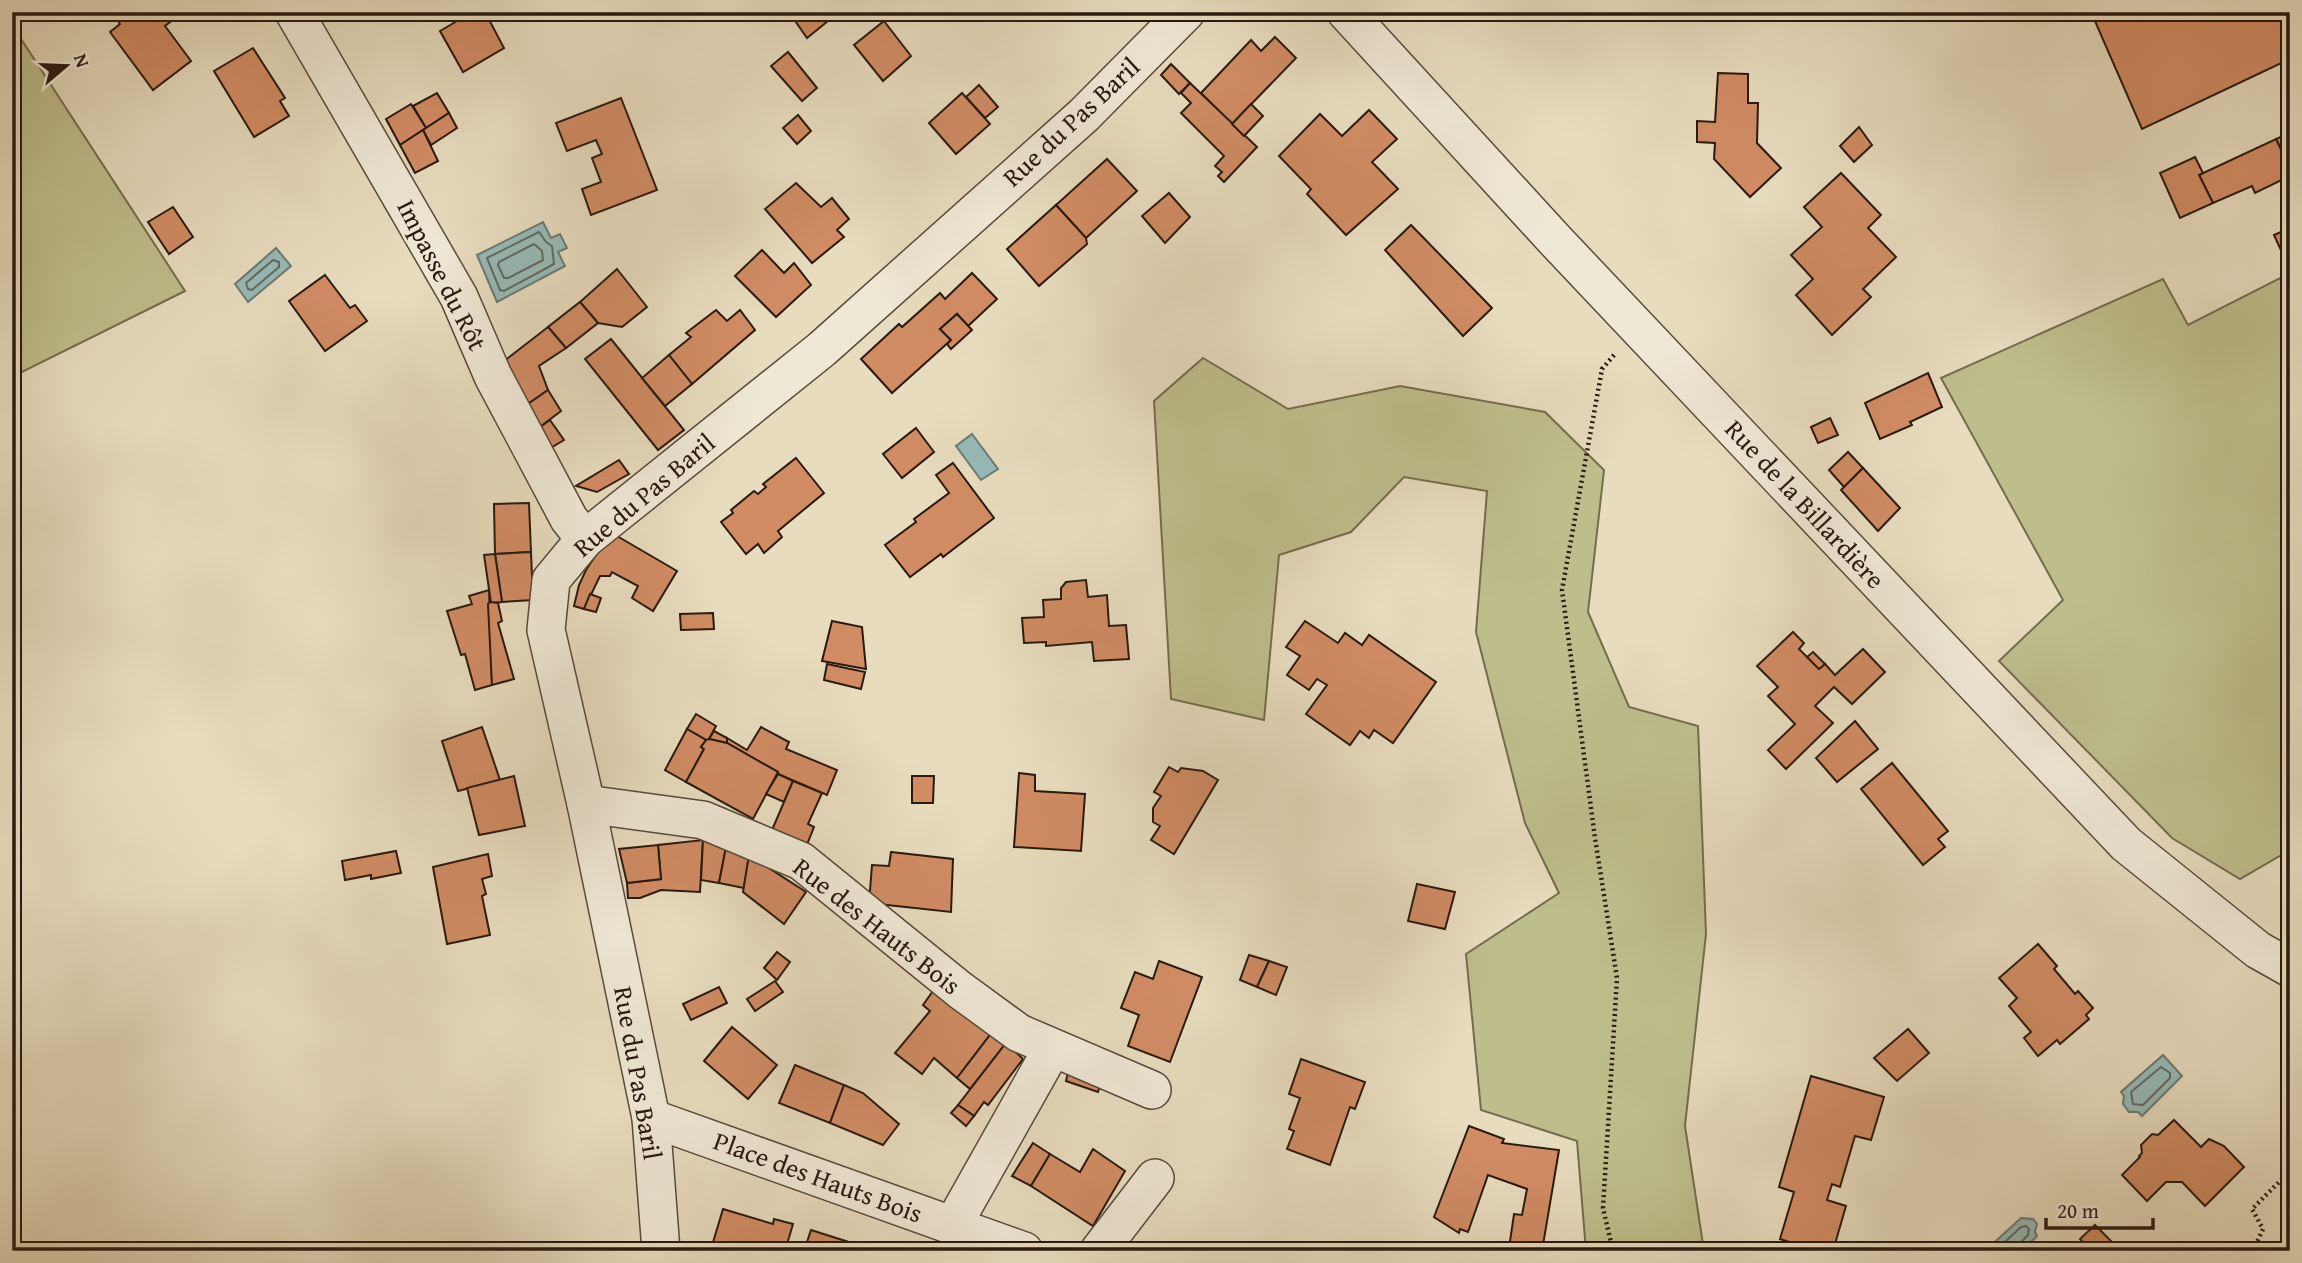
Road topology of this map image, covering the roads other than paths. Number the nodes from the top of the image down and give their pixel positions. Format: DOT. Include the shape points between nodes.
graph roads {
  1 [pos="294,12"];
  2 [pos="1186,12"];
  3 [pos="1346,12"];
  4 [pos="585,539"];
  5 [pos="586,804"];
  6 [pos="2290,968"];
  7 [pos="1052,1049"];
  8 [pos="1152,1090"];
  9 [pos="651,1118"];
  10 [pos="1155,1178"];
  11 [pos="953,1225"];
  12 [pos="661,1251"];
  13 [pos="1024,1251"];
  14 [pos="1099,1251"];
  1 -- 4 [label="street, Impasse du Rôt" via="459,297 493,376 569,519"];
  2 -- 4 [label="street, Rue du Pas Baril" via="1084,115 822,349"];
  3 -- 6 [label="street, Rue de la Billardière" via="2126,844 2258,950"];
  4 -- 5 [label="street, Rue du Pas Baril" via="551,579 546,630"];
  5 -- 7 [label="street, Rue des Hauts Bois" via="703,820 801,861 960,990 1019,1033"];
  5 -- 9 [label="street, Rue du Pas Baril"];
  7 -- 8 [label="street, Rue des Hauts Bois"];
  7 -- 11 [label="street"];
  9 -- 11 [label="street, Place des Hauts Bois"];
  9 -- 12 [label="street, Rue du Pas Baril"];
  10 -- 14 [label="street"];
  11 -- 13 [label="street, Place des Hauts Bois"];
}
